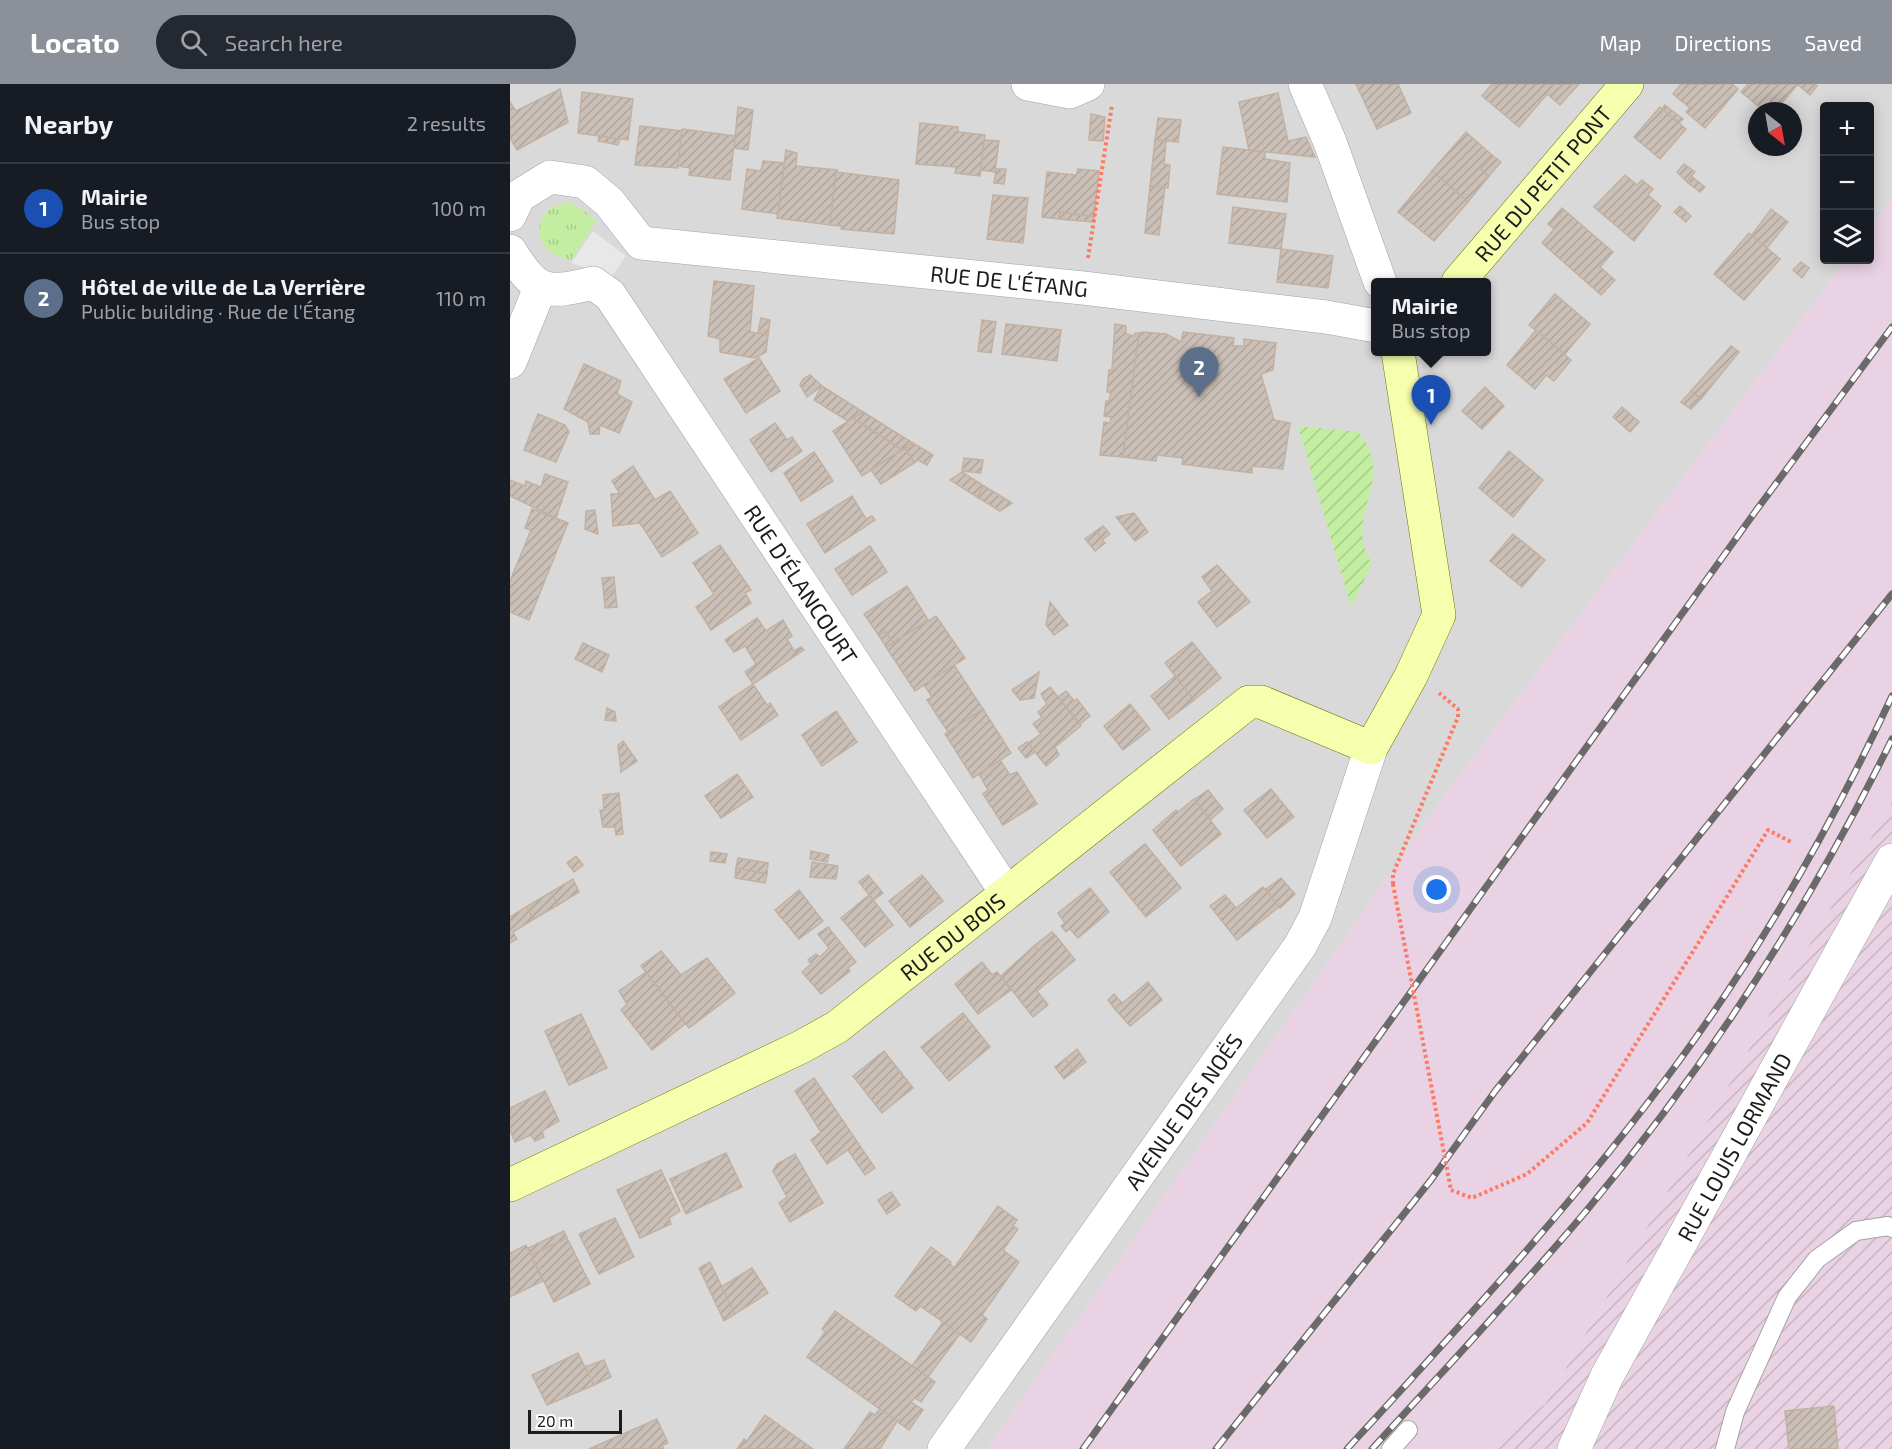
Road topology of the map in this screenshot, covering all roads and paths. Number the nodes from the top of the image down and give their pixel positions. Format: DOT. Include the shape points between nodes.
graph roads {
  1 [pos="1028,84"];
  2 [pos="1305,84"];
  3 [pos="1627,84"];
  4 [pos="1101,90"];
  5 [pos="510,215"];
  6 [pos="510,251"];
  7 [pos="1379,278"];
  8 [pos="1461,278"];
  9 [pos="540,288"];
  10 [pos="1083,288"];
  11 [pos="1371,325"];
  12 [pos="1399,356"];
  13 [pos="510,362"];
  14 [pos="1410,676"];
  15 [pos="1371,748"];
  16 [pos="1791,842"];
  17 [pos="1892,860"];
  18 [pos="1006,892"];
  19 [pos="510,1185"];
  20 [pos="1892,1228"];
  21 [pos="1408,1430"];
  22 [pos="1578,1445"];
  23 [pos="944,1449"];
  24 [pos="1391,1449"];
  25 [pos="1725,1449"];
  1 -- 4 [label="street" via="1070,92"];
  2 -- 7 [label="street"];
  3 -- 8 [label="street, RUE DU PETIT PONT"];
  4 -- 10 [label="path"];
  5 -- 10 [label="street, RUE DE L'ÉTANG" via="519,196 550,177 585,182 609,202 641,243"];
  6 -- 9 [label="street"];
  9 -- 13 [label="street"];
  9 -- 18 [label="street, RUE D'ÉLANCOURT" via="562,291 593,283 610,295"];
  10 -- 11 [label="street, RUE DE L'ÉTANG"];
  12 -- 14 [label="street" via="1439,615"];
  14 -- 15 [label="street"];
  14 -- 16 [label="path, bridge" via="1458,708 1458,717 1393,874 1451,1190 1472,1198 1527,1174 1587,1123 1768,830"];
  15 -- 18 [label="street, RUE DU BOIS" via="1261,702 1249,702"];
  15 -- 23 [label="street, AVENUE DES NOËS" via="1315,918 1300,946"];
  17 -- 22 [label="street, RUE LOUIS LORMAND" via="1607,1376"];
  18 -- 19 [label="street, RUE DU BOIS" via="828,1032"];
  20 -- 25 [label="lane" via="1856,1231 1817,1258 1787,1297 1734,1413"];
  21 -- 24 [label="lane"];
}
